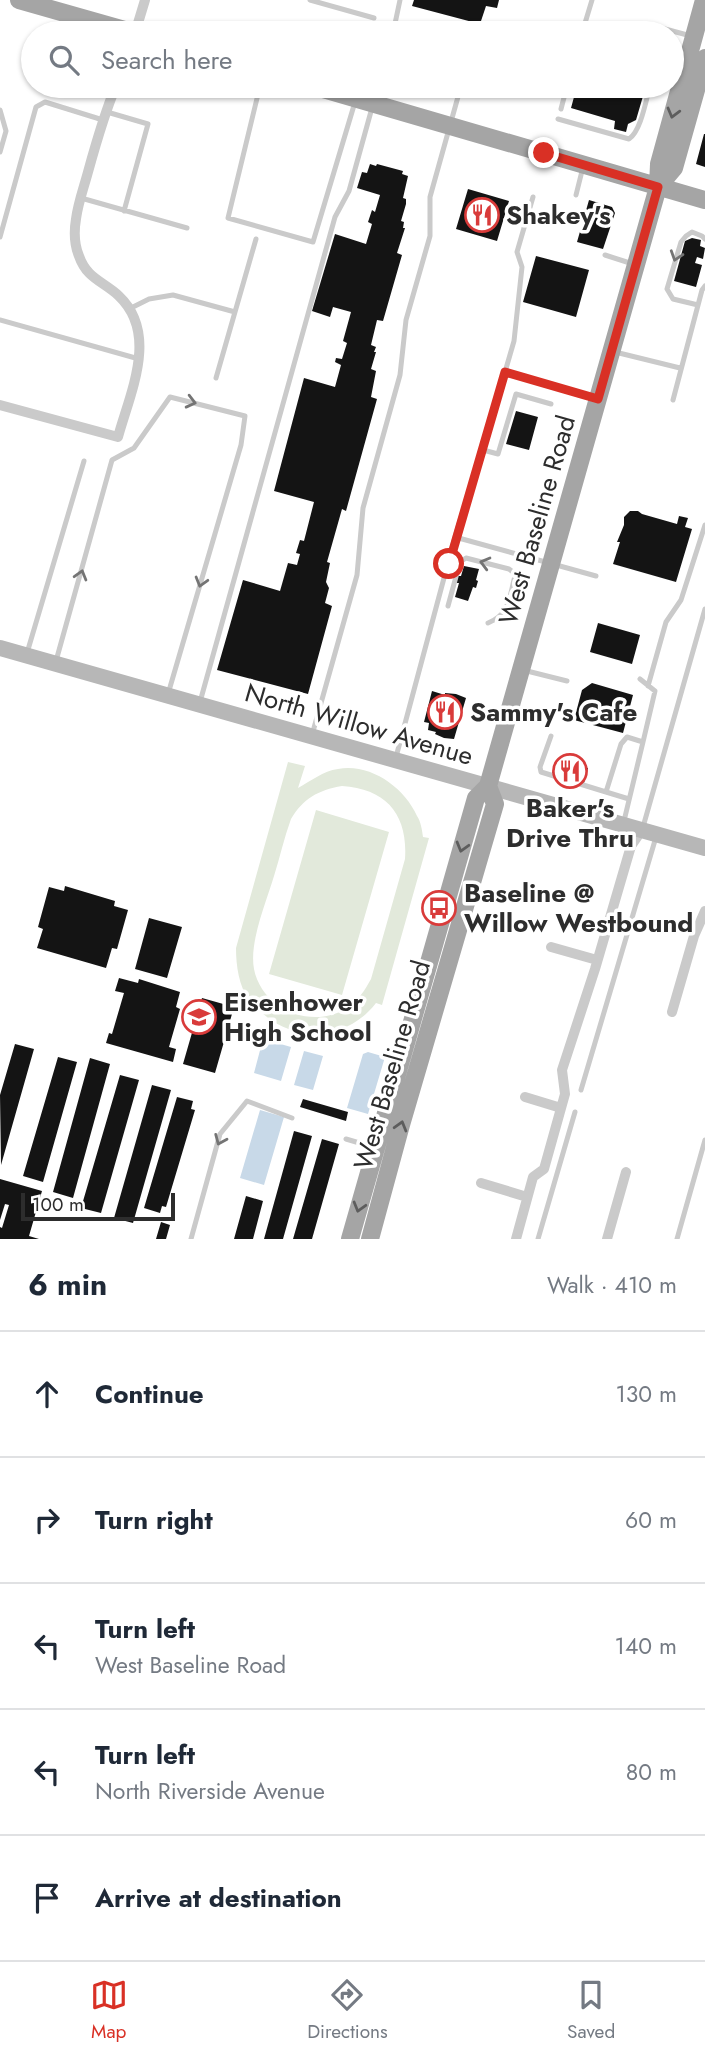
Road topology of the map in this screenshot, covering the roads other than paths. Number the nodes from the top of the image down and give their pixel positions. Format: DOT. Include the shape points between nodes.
graph roads {
  1 [pos="19,0"];
  2 [pos="145,0"];
  3 [pos="310,0"];
  4 [pos="400,0"];
  5 [pos="592,0"];
  6 [pos="704,0"];
  7 [pos="374,18"];
  8 [pos="93,21"];
  9 [pos="139,21"];
  10 [pos="396,21"];
  11 [pos="586,21"];
  12 [pos="684,35"];
  13 [pos="694,37"];
  14 [pos="705,58"];
  15 [pos="684,73"];
  16 [pos="702,79"];
  17 [pos="111,98"];
  18 [pos="257,98"];
  19 [pos="368,98"];
  20 [pos="369,98"];
  21 [pos="375,98"];
  22 [pos="458,98"];
  23 [pos="564,98"];
  24 [pos="647,98"];
  25 [pos="677,98"];
  26 [pos="561,108"];
  27 [pos="0,110"];
  28 [pos="104,116"];
  29 [pos="558,119"];
  30 [pos="450,125"];
  31 [pos="0,152"];
  32 [pos="584,165"];
  33 [pos="658,187"];
  34 [pos="576,195"];
  35 [pos="533,197"];
  36 [pos="81,198"];
  37 [pos="705,201"];
  38 [pos="124,211"];
  39 [pos="187,228"];
  40 [pos="705,231"];
  41 [pos="695,233"];
  42 [pos="0,237"];
  43 [pos="256,239"];
  44 [pos="705,239"];
  45 [pos="605,255"];
  46 [pos="636,264"];
  47 [pos="705,286"];
  48 [pos="698,305"];
  49 [pos="130,309"];
  50 [pos="235,312"];
  51 [pos="0,320"];
  52 [pos="611,352"];
  53 [pos="139,359"];
  54 [pos="680,368"];
  55 [pos="505,372"];
  56 [pos="216,378"];
  57 [pos="598,399"];
  58 [pos="673,400"];
  59 [pos="551,404"];
  60 [pos="0,405"];
  61 [pos="483,450"];
  62 [pos="84,461"];
  63 [pos="705,525"];
  64 [pos="455,537"];
  65 [pos="552,564"];
  66 [pos="596,576"];
  67 [pos="448,606"];
  68 [pos="705,609"];
  69 [pos="488,624"];
  70 [pos="0,648"];
  71 [pos="26,656"];
  72 [pos="55,664"];
  73 [pos="522,670"];
  74 [pos="640,679"];
  75 [pos="567,681"];
  76 [pos="648,685"];
  77 [pos="167,695"];
  78 [pos="200,705"];
  79 [pos="312,736"];
  80 [pos="551,736"];
  81 [pos="643,742"];
  82 [pos="395,760"];
  83 [pos="488,786"];
  84 [pos="606,792"];
  85 [pos="629,799"];
  86 [pos="623,824"];
  87 [pos="650,832"];
  88 [pos="705,848"];
  89 [pos="705,911"];
  90 [pos="551,947"];
  91 [pos="597,960"];
  92 [pos="672,1012"];
  93 [pos="581,1090"];
  94 [pos="525,1097"];
  95 [pos="561,1108"];
  96 [pos="575,1112"];
  97 [pos="292,1118"];
  98 [pos="346,1139"];
  99 [pos="705,1140"];
  100 [pos="376,1148"];
  101 [pos="626,1172"];
  102 [pos="481,1183"];
  103 [pos="527,1197"];
  104 [pos="191,1239"];
  105 [pos="351,1239"];
  106 [pos="370,1239"];
  107 [pos="516,1239"];
  108 [pos="538,1239"];
  109 [pos="607,1239"];
  110 [pos="677,1239"];
  1 -- 8 [label="main road"];
  2 -- 9 [label="street"];
  3 -- 7 [label="lane"];
  4 -- 10 [label="lane"];
  5 -- 11 [label="lane"];
  6 -- 13 [label="main road"];
  12 -- 13 [label="lane"];
  13 -- 15 [label="main road, one-way"];
  14 -- 16 [label="main road"];
  16 -- 33 [label="main road" via="697,108 674,168"];
  17 -- 28 [label="street"];
  18 -- 19 [label="lane" via="228,218 313,242"];
  20 -- 78 [label="lane" via="349,191 335,216"];
  21 -- 30 [label="main road"];
  22 -- 30 [label="lane"];
  23 -- 26 [label="lane"];
  24 -- 29 [label="lane" via="638,128 629,139"];
  25 -- 33 [label="main road, one-way" via="659,164"];
  27 -- 31 [label="lane" via="6,131"];
  28 -- 36 [label="street"];
  28 -- 38 [label="lane" via="148,124"];
  28 -- 42 [label="lane" via="45,102 36,107"];
  30 -- 32 [label="main road"];
  30 -- 79 [label="lane" via="430,197 430,236 406,320 400,375 363,508 357,575"];
  32 -- 33 [label="main road"];
  32 -- 34 [label="lane"];
  33 -- 37 [label="main road"];
  33 -- 46 [label="main road, West Baseline Road"];
  35 -- 55 [label="lane" via="517,251 522,267 514,341"];
  36 -- 38 [label="lane"];
  36 -- 49 [label="street" via="75,239 80,259 92,277"];
  38 -- 39 [label="lane"];
  40 -- 41 [label="lane"];
  41 -- 44 [label="lane"];
  41 -- 48 [label="lane, one-way" via="681,242 667,290 673,299"];
  43 -- 50 [label="lane"];
  45 -- 46 [label="lane"];
  46 -- 52 [label="main road, West Baseline Road"];
  47 -- 48 [label="lane"];
  48 -- 54 [label="lane"];
  49 -- 50 [label="lane" via="149,299 173,295"];
  49 -- 53 [label="street" via="139,334"];
  50 -- 56 [label="lane"];
  51 -- 53 [label="lane"];
  52 -- 54 [label="lane"];
  52 -- 57 [label="main road, West Baseline Road"];
  53 -- 60 [label="street" via="118,437"];
  54 -- 58 [label="lane"];
  55 -- 57 [label="lane"];
  55 -- 61 [label="lane"];
  57 -- 65 [label="main road, West Baseline Road"];
  59 -- 61 [label="lane" via="516,394 498,454"];
  61 -- 64 [label="lane"];
  62 -- 71 [label="lane"];
  63 -- 76 [label="lane" via="681,600 666,622"];
  64 -- 65 [label="lane"];
  64 -- 82 [label="lane"];
  65 -- 66 [label="lane"];
  65 -- 73 [label="main road, West Baseline Road"];
  69 -- 67 [label="lane, one-way" via="501,618 505,610 515,576 509,569 466,558 460,562"];
  68 -- 87 [label="lane"];
  70 -- 71 [label="street, North Willow Avenue"];
  71 -- 72 [label="street, North Willow Avenue"];
  72 -- 77 [label="street, North Willow Avenue"];
  72 -- 77 [label="lane, one-way" via="112,460 134,448 170,397 244,415 241,445"];
  73 -- 75 [label="lane"];
  73 -- 83 [label="main road, West Baseline Road"];
  74 -- 76 [label="lane"];
  76 -- 81 [label="lane" via="655,691"];
  77 -- 78 [label="street, North Willow Avenue"];
  78 -- 79 [label="street, North Willow Avenue"];
  79 -- 82 [label="street, North Willow Avenue"];
  80 -- 84 [label="lane" via="541,772"];
  81 -- 84 [label="lane" via="627,737 621,744"];
  81 -- 85 [label="lane"];
  82 -- 83 [label="street, North Willow Avenue"];
  83 -- 86 [label="street, North Willow Avenue"];
  83 -- 100 [label="main road, West Baseline Road, one-way" via="476,798"];
  106 -- 83 [label="main road, West Baseline Road, one-way" via="495,804"];
  84 -- 85 [label="lane"];
  85 -- 86 [label="lane"];
  86 -- 87 [label="street, North Willow Avenue"];
  87 -- 88 [label="street, North Willow Avenue"];
  87 -- 91 [label="street" via="631,846"];
  87 -- 93 [label="lane"];
  89 -- 92 [label="street"];
  90 -- 91 [label="street"];
  91 -- 95 [label="street" via="562,1070 565,1094"];
  94 -- 95 [label="street"];
  95 -- 103 [label="street" via="544,1169 533,1177"];
  96 -- 108 [label="lane"];
  97 -- 104 [label="lane, one-way" via="247,1101 219,1134"];
  98 -- 100 [label="lane"];
  99 -- 110 [label="lane"];
  100 -- 105 [label="main road, West Baseline Road, one-way"];
  101 -- 109 [label="street"];
  102 -- 103 [label="street"];
  103 -- 107 [label="street"];
}
